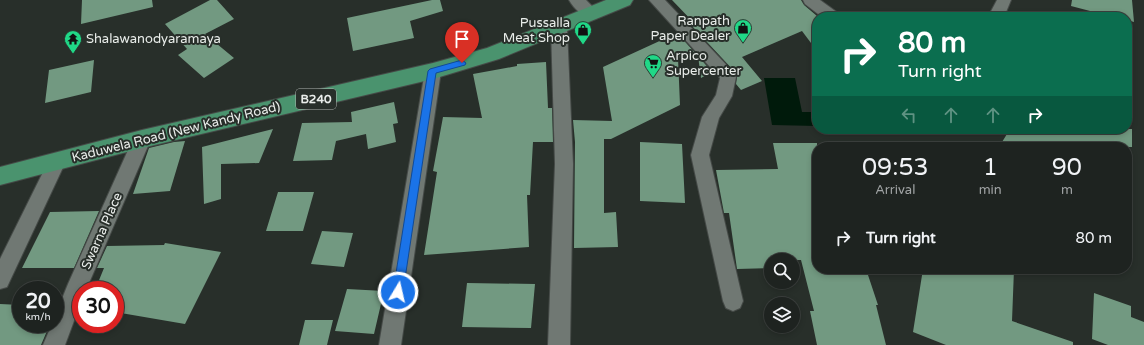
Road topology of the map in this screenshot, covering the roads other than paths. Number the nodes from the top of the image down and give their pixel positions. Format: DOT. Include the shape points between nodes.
graph roads {
  1 [pos="576,0"];
  2 [pos="624,0"];
  3 [pos="656,0"];
  4 [pos="810,0"];
  5 [pos="1004,0"];
  6 [pos="826,12"];
  7 [pos="998,12"];
  8 [pos="592,14"];
  9 [pos="560,28"];
  10 [pos="432,71"];
  11 [pos="142,139"];
  12 [pos="57,162"];
  13 [pos="0,176"];
  14 [pos="0,280"];
  15 [pos="733,301"];
  16 [pos="54,345"];
  17 [pos="390,345"];
  18 [pos="559,345"];
  1 -- 8 [label="street"];
  2 -- 8 [label="main road, Kaduwela Road (New Kandy Road) / B240"];
  3 -- 15 [label="street" via="728,77 724,96 711,117 700,155"];
  4 -- 6 [label="street"];
  5 -- 7 [label="street"];
  8 -- 9 [label="main road, Kaduwela Road (New Kandy Road) / B240"];
  9 -- 10 [label="main road, Kaduwela Road (New Kandy Road) / B240" via="492,54"];
  9 -- 18 [label="street" via="564,164"];
  10 -- 11 [label="main road, Kaduwela Road (New Kandy Road) / B240"];
  10 -- 17 [label="street"];
  11 -- 12 [label="main road, Kaduwela Road (New Kandy Road) / B240"];
  11 -- 16 [label="street, Swarna Place"];
  12 -- 13 [label="main road, Kaduwela Road (New Kandy Road) / B240"];
  12 -- 14 [label="street"];
}
